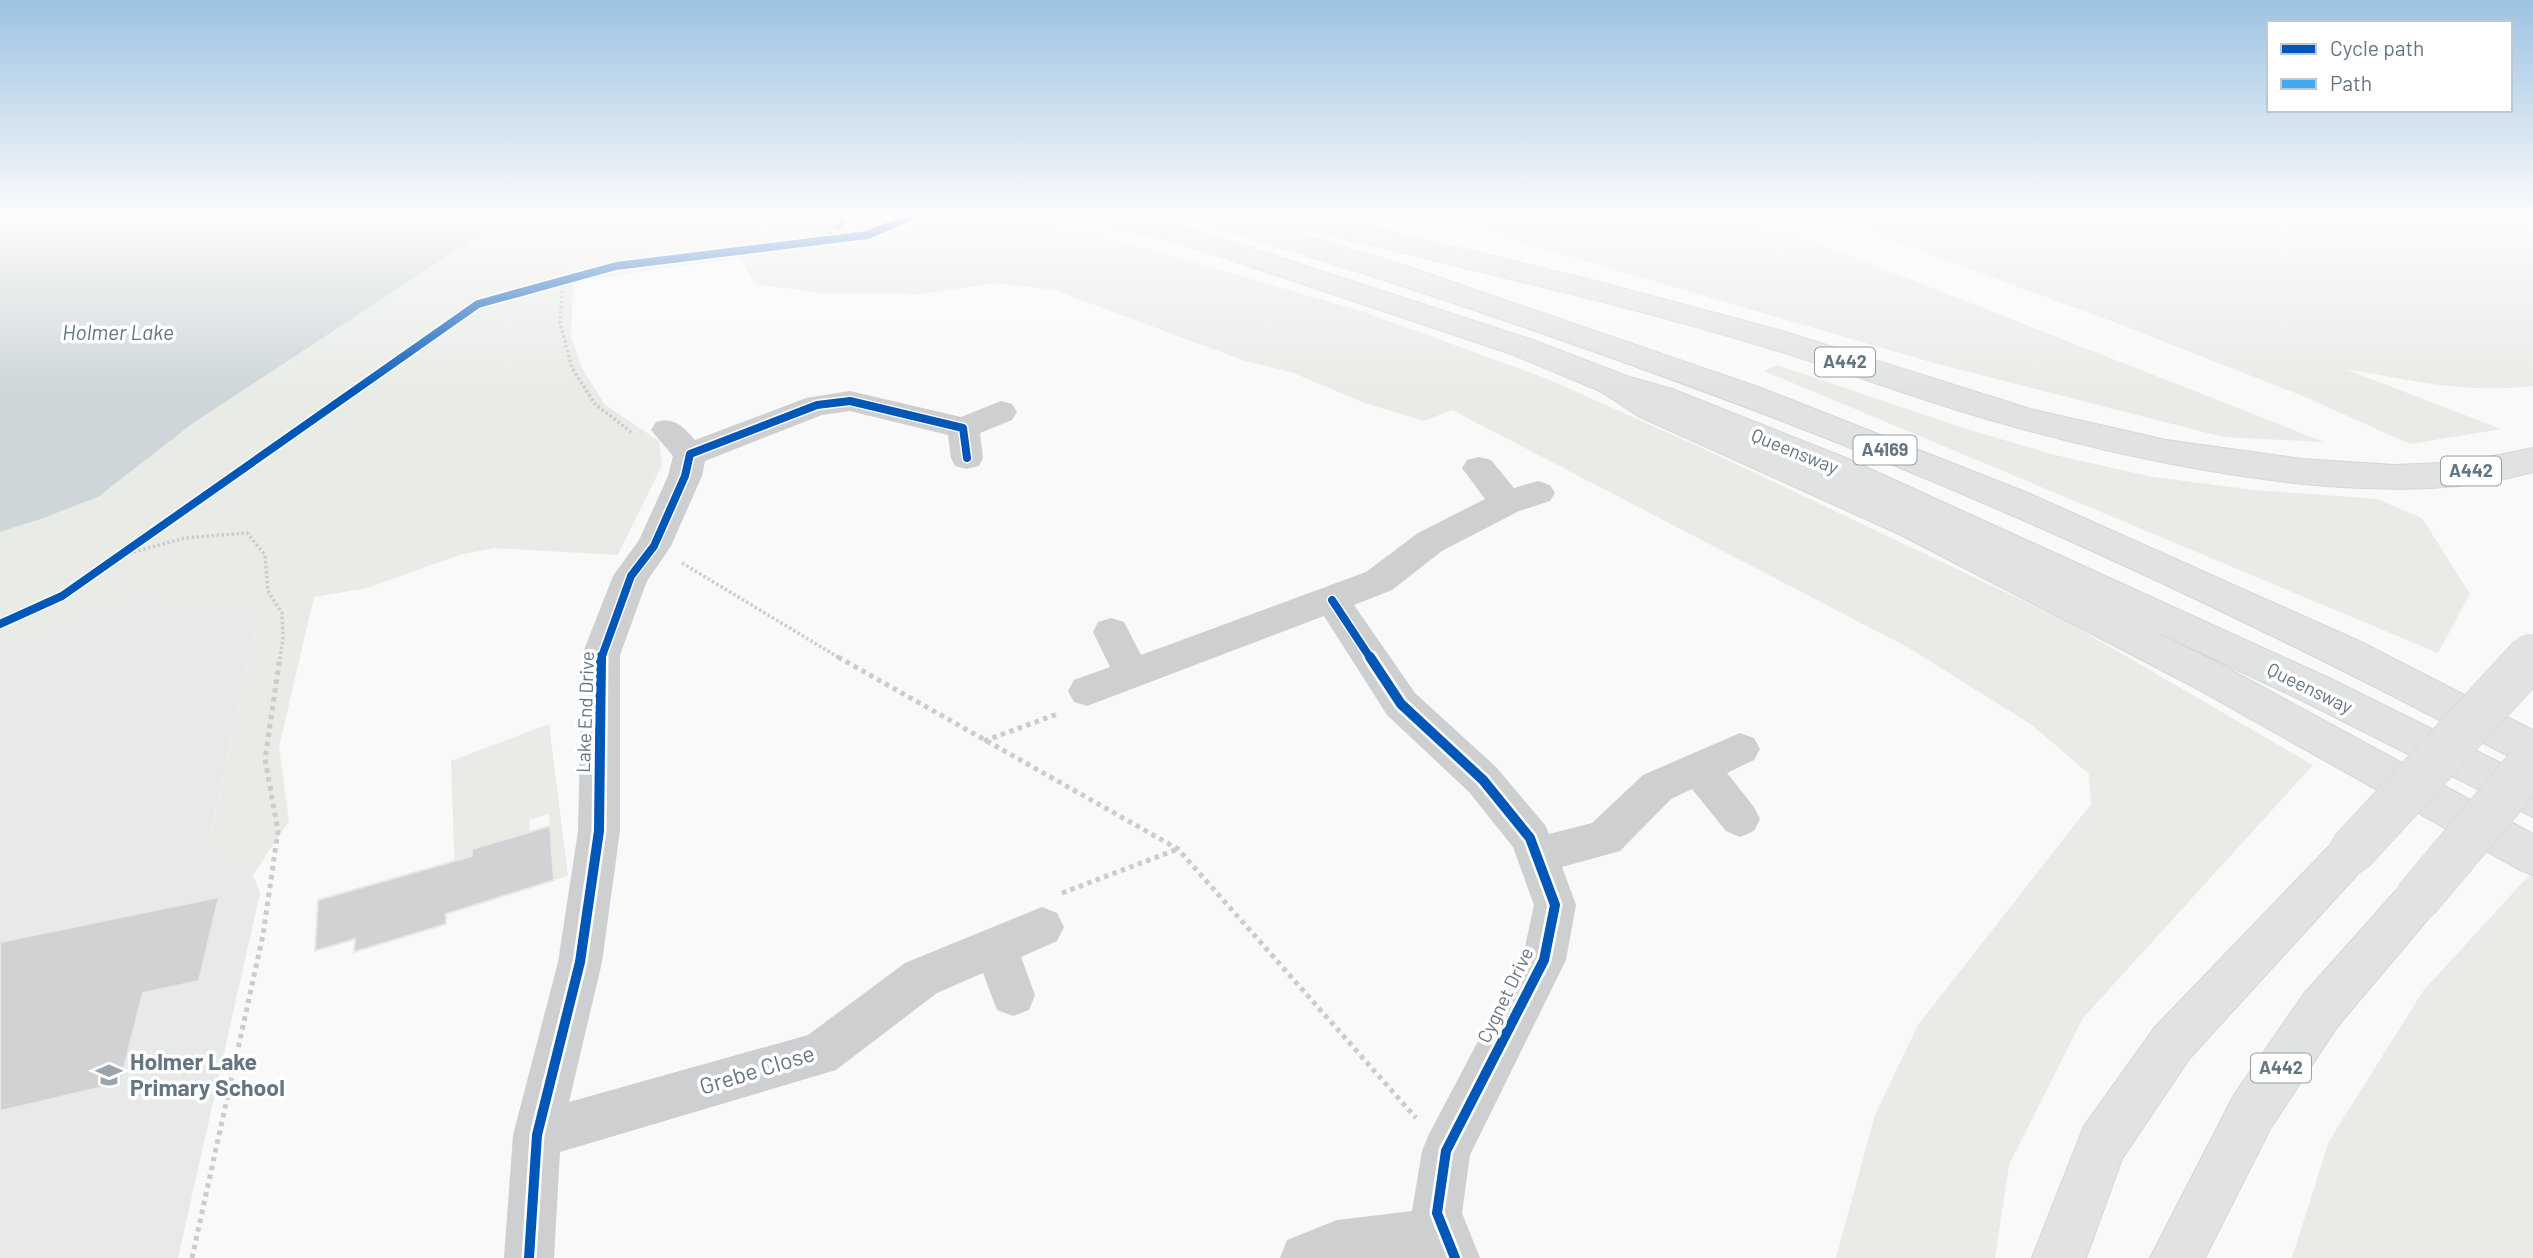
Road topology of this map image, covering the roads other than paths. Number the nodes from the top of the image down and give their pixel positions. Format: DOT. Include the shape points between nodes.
graph roads {
  1 [pos="1305,275"];
  2 [pos="1402,275"];
  3 [pos="1531,275"];
  4 [pos="1612,383"];
  5 [pos="1001,412"];
  6 [pos="965,443"];
  7 [pos="2533,460"];
  8 [pos="1479,468"];
  9 [pos="1332,600"];
  10 [pos="1111,632"];
  11 [pos="2533,655"];
  12 [pos="1132,674"];
  13 [pos="1087,691"];
  14 [pos="1740,749"];
  15 [pos="2533,749"];
  16 [pos="2533,761"];
  17 [pos="1699,768"];
  18 [pos="2533,799"];
  19 [pos="1740,819"];
  20 [pos="1536,856"];
  21 [pos="2533,856"];
  22 [pos="1042,927"];
  23 [pos="995,946"];
  24 [pos="1013,995"];
  25 [pos="537,1135"];
  26 [pos="1450,1245"];
  27 [pos="529,1258"];
  28 [pos="1305,1258"];
  29 [pos="2059,1258"];
  30 [pos="2177,1258"];
  1 -- 4 [label="main road, Queensway" via="1522,347"];
  2 -- 15 [label="main road, Queensway / A4169" via="1749,396 2002,497 2345,652"];
  3 -- 7 [label="main road, A442" via="1768,337 1989,409 2139,448 2281,471 2408,478 2512,467"];
  4 -- 18 [label="main road, Queensway / A4169" via="1660,397 1834,466 2315,689"];
  4 -- 21 [label="main road" via="1650,408 1914,526 2206,675"];
  5 -- 6 [label="street"];
  6 -- 25 [label="street, Lake End Drive" via="850,401 817,405 679,442 685,475 654,546 631,576 601,655 598,831 580,962"];
  8 -- 9 [label="street" via="1522,498 1430,542 1379,580"];
  9 -- 12 [label="street"];
  9 -- 20 [label="street, Cygnet Drive" via="1401,704 1483,780 1530,838"];
  10 -- 12 [label="street"];
  11 -- 29 [label="main road, bridge" via="2172,1043 2102,1144"];
  12 -- 13 [label="street"];
  14 -- 17 [label="street"];
  16 -- 30 [label="main road, A442, bridge" via="2320,1011 2252,1112"];
  17 -- 19 [label="street"];
  17 -- 20 [label="street" via="1657,787 1605,838"];
  20 -- 26 [label="street, Cygnet Drive" via="1555,905 1545,960 1446,1151 1437,1213"];
  22 -- 23 [label="street, Grebe Close"];
  23 -- 24 [label="street"];
  23 -- 25 [label="street, Grebe Close" via="920,978 820,1054"];
  25 -- 27 [label="street, Lake End Drive"];
  26 -- 28 [label="street" via="1337,1245"];
}
